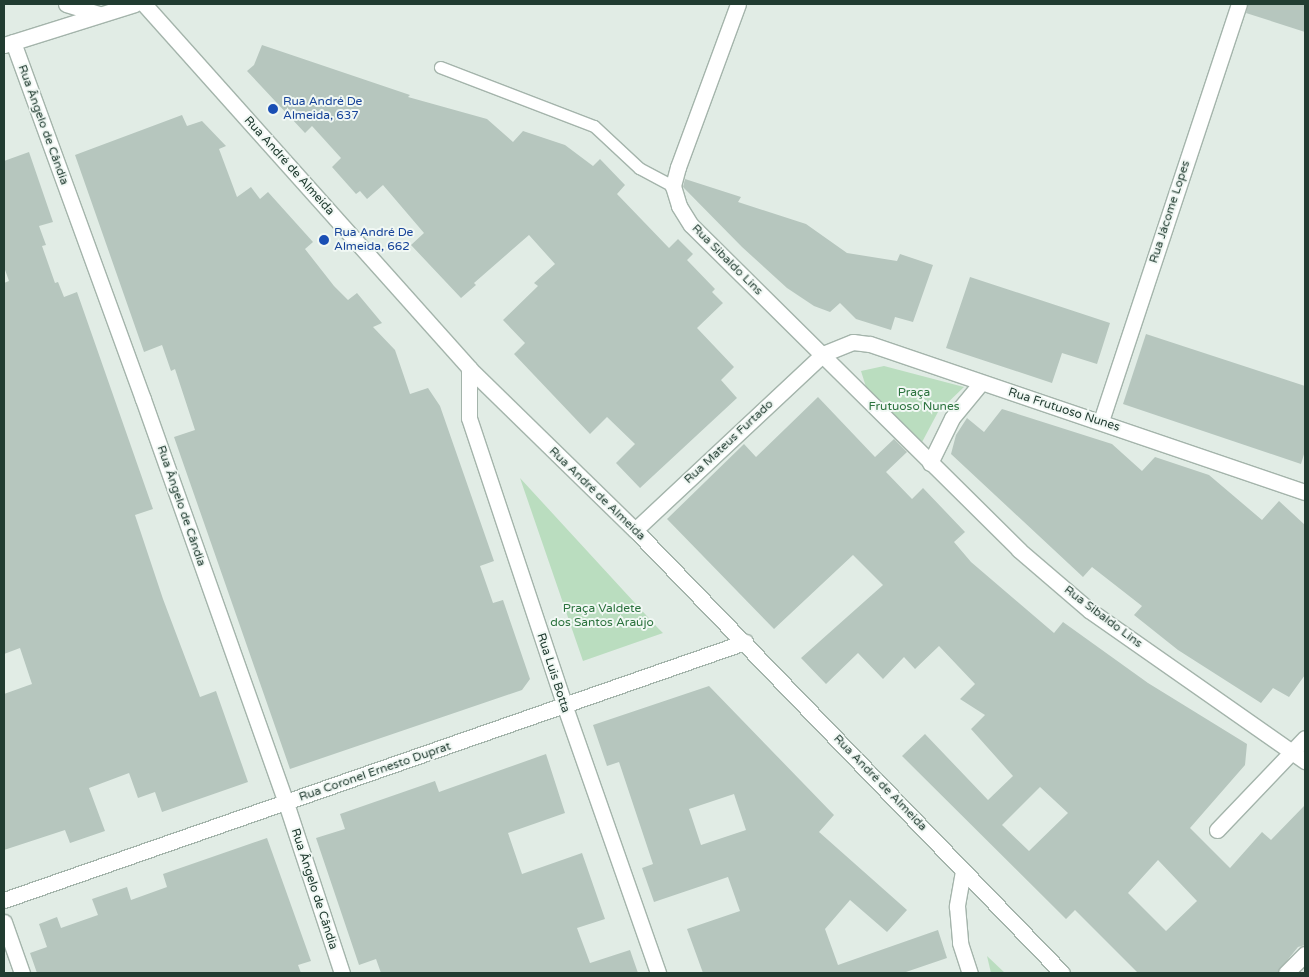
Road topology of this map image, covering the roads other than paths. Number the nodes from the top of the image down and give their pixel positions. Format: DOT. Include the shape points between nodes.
graph roads {
  1 [pos="66,4"];
  2 [pos="135,4"];
  3 [pos="144,4"];
  4 [pos="738,4"];
  5 [pos="1239,4"];
  6 [pos="99,14"];
  7 [pos="8,43"];
  8 [pos="440,66"];
  9 [pos="673,186"];
  10 [pos="823,354"];
  11 [pos="469,368"];
  12 [pos="981,383"];
  13 [pos="1100,421"];
  14 [pos="930,463"];
  15 [pos="1305,492"];
  16 [pos="635,530"];
  17 [pos="745,642"];
  18 [pos="564,707"];
  19 [pos="1305,738"];
  20 [pos="1294,750"];
  21 [pos="1305,761"];
  22 [pos="286,803"];
  23 [pos="1217,830"];
  24 [pos="964,871"];
  25 [pos="4,900"];
  26 [pos="4,922"];
  27 [pos="1305,954"];
  28 [pos="22,973"];
  29 [pos="342,973"];
  30 [pos="658,973"];
  31 [pos="970,973"];
  32 [pos="1062,973"];
  33 [pos="1286,973"];
  1 -- 6 [label="street"];
  2 -- 6 [label="street"];
  3 -- 11 [label="street, Rua André de Almeida"];
  4 -- 9 [label="street"];
  5 -- 13 [label="street, Rua Jácome Lopes"];
  6 -- 7 [label="street"];
  7 -- 22 [label="street, Rua Ângelo de Cândia"];
  8 -- 9 [label="lane" via="594,126 639,168"];
  9 -- 10 [label="street, Rua Sibaldo Lins" via="679,206 691,225"];
  10 -- 12 [label="street, Rua Frutuoso Nunes" via="854,342 870,344"];
  10 -- 14 [label="street, Rua Sibaldo Lins"];
  10 -- 16 [label="street, Rua Mateus Furtado"];
  11 -- 16 [label="street, Rua André de Almeida"];
  11 -- 18 [label="street, Rua Luis Botta" via="469,418"];
  12 -- 13 [label="street, Rua Frutuoso Nunes"];
  12 -- 14 [label="street" via="952,418"];
  13 -- 15 [label="street, Rua Frutuoso Nunes"];
  14 -- 20 [label="street, Rua Sibaldo Lins" via="1019,550 1090,610"];
  16 -- 17 [label="street, Rua André de Almeida"];
  17 -- 18 [label="street, Rua Coronel Ernesto Duprat"];
  17 -- 24 [label="street, Rua André de Almeida"];
  18 -- 22 [label="street, Rua Coronel Ernesto Duprat"];
  18 -- 30 [label="street, Rua Luis Botta"];
  19 -- 20 [label="street"];
  20 -- 21 [label="street, Rua Sibaldo Lins"];
  20 -- 23 [label="street"];
  22 -- 25 [label="street, Rua Coronel Ernesto Duprat"];
  22 -- 29 [label="street, Rua Ângelo de Cândia"];
  24 -- 31 [label="street" via="957,906 960,943"];
  24 -- 32 [label="street, Rua André de Almeida"];
  26 -- 28 [label="street"];
  27 -- 33 [label="street"];
}
